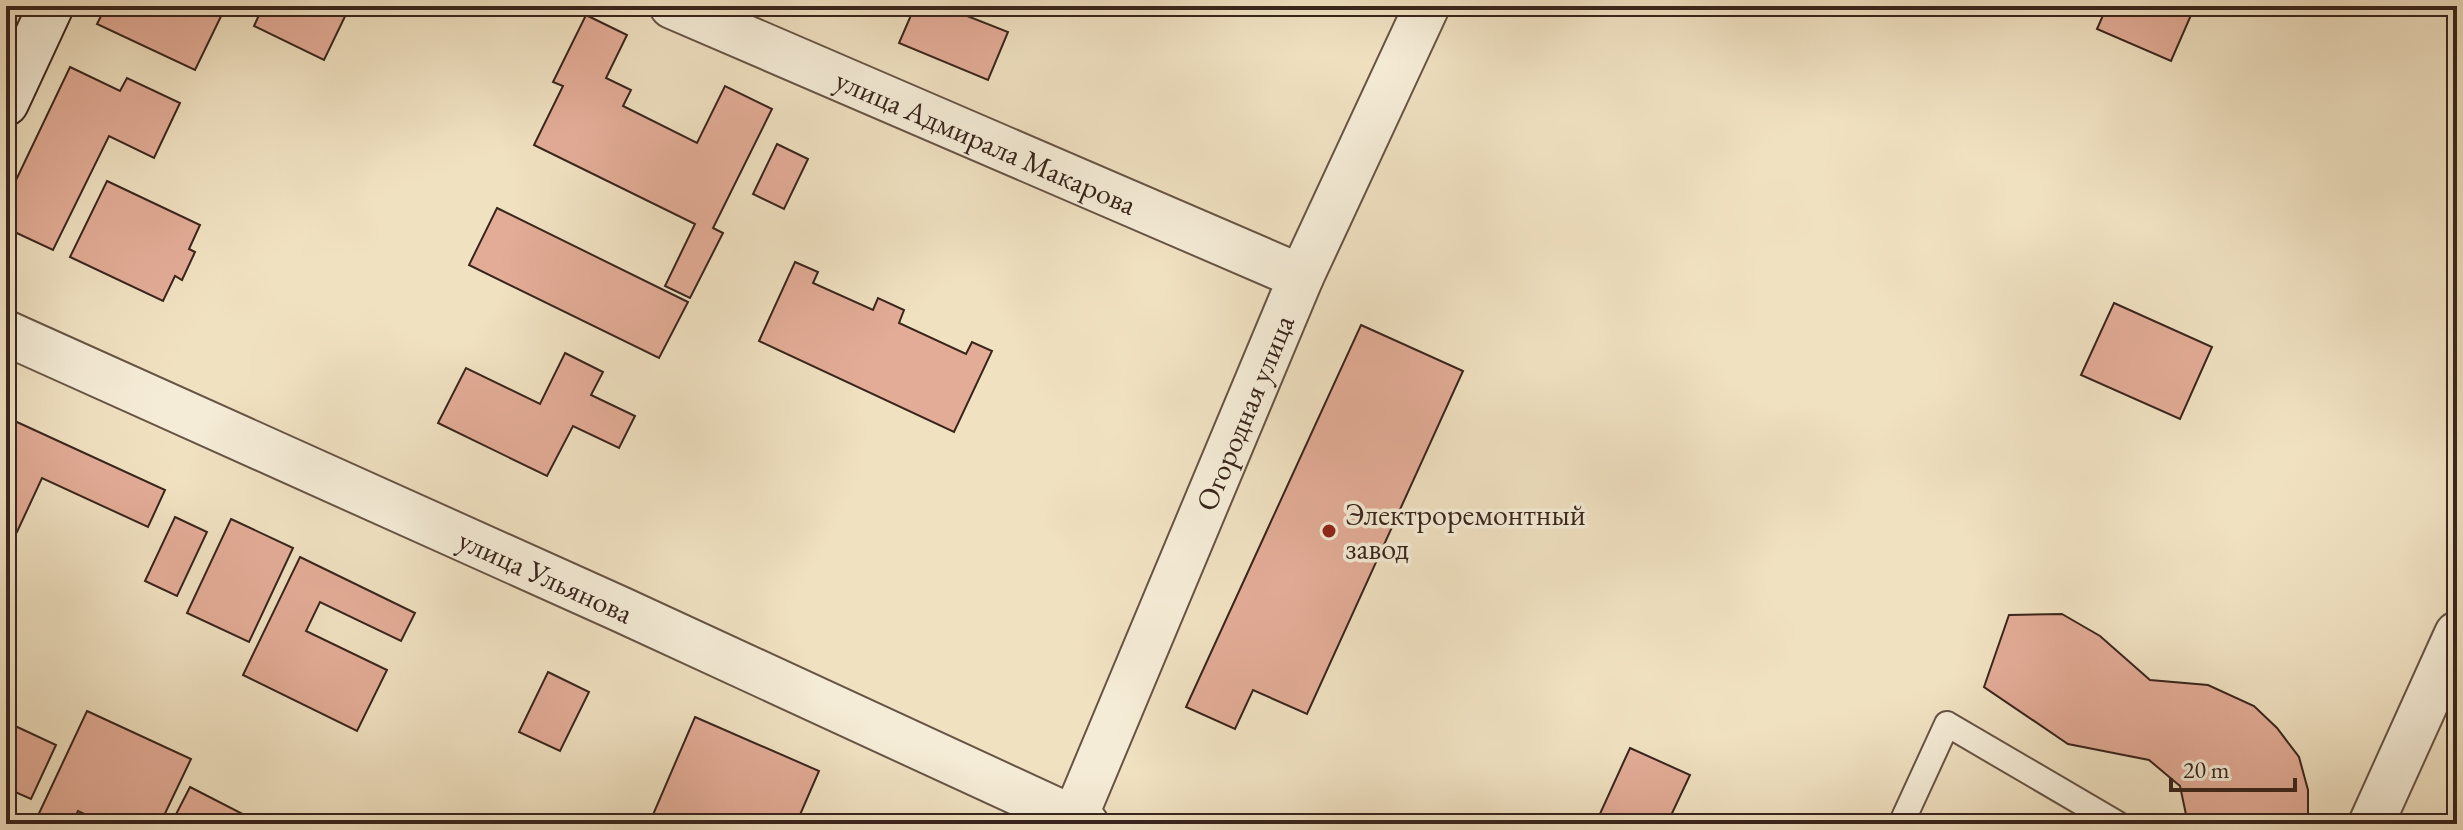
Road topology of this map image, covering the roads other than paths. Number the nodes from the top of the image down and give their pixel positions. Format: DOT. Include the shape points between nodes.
graph roads {
  1 [pos="51,6"];
  2 [pos="672,6"];
  3 [pos="1427,6"];
  4 [pos="6,103"];
  5 [pos="1301,277"];
  6 [pos="6,333"];
  7 [pos="2457,634"];
  8 [pos="1078,822"];
  9 [pos="1901,824"];
  10 [pos="2118,824"];
  11 [pos="2371,824"];
  1 -- 4 [label="street"];
  2 -- 5 [label="street, улица Адмирала Макарова"];
  3 -- 5 [label="street, Огородная улица"];
  5 -- 8 [label="street, Огородная улица"];
  6 -- 8 [label="street, улица Ульянова"];
  7 -- 11 [label="street"];
  9 -- 10 [label="lane" via="1947,724"];
}
